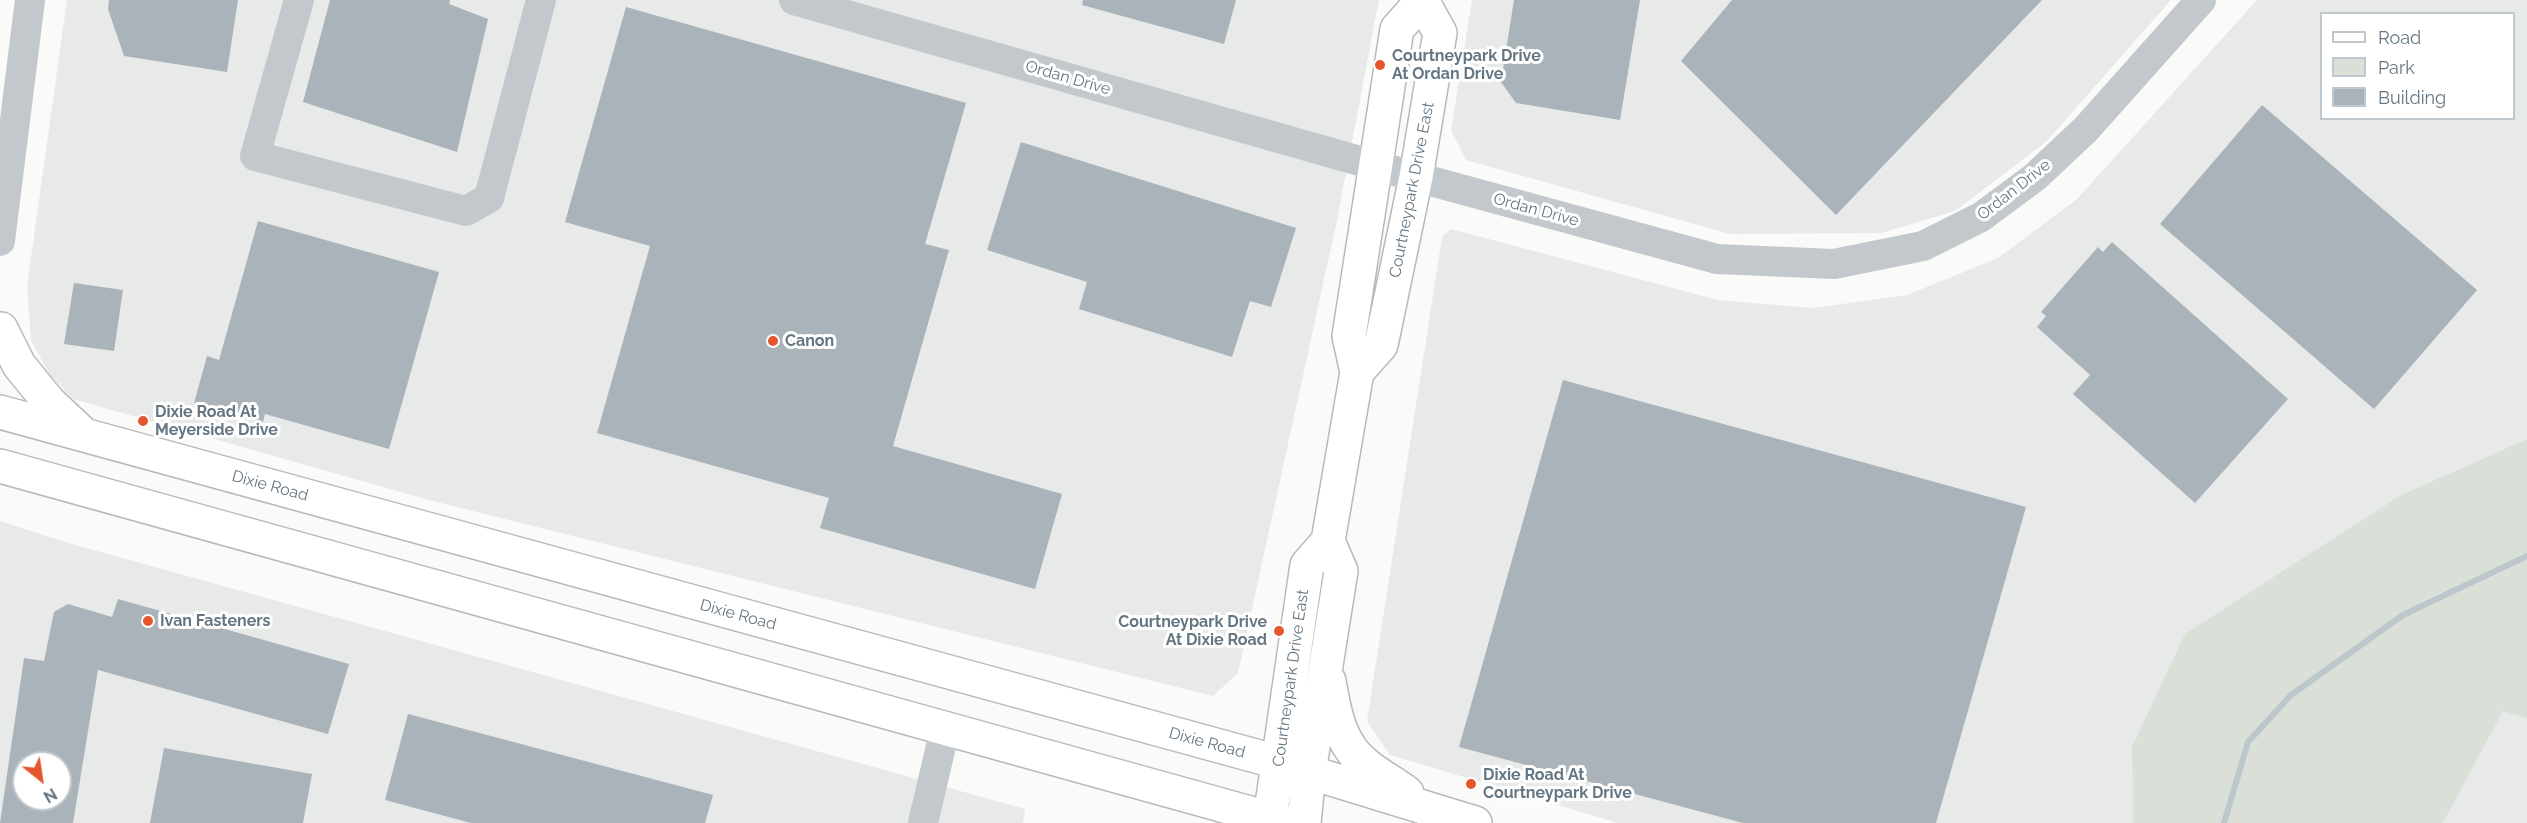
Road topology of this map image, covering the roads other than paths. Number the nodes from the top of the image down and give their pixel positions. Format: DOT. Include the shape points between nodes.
graph roads {
  1 [pos="30,0"];
  2 [pos="299,0"];
  3 [pos="541,0"];
  4 [pos="794,0"];
  5 [pos="2201,0"];
  6 [pos="1423,1"];
  7 [pos="1376,166"];
  8 [pos="1416,177"];
  9 [pos="0,241"];
  10 [pos="0,329"];
  11 [pos="1357,372"];
  12 [pos="0,412"];
  13 [pos="84,435"];
  14 [pos="0,466"];
  15 [pos="1328,542"];
  16 [pos="1326,668"];
  17 [pos="1290,694"];
  18 [pos="945,729"];
  19 [pos="1203,743"];
  20 [pos="1294,767"];
  21 [pos="1183,796"];
  22 [pos="1435,812"];
  23 [pos="1275,821"];
  24 [pos="923,823"];
  25 [pos="1212,823"];
  26 [pos="1304,823"];
  27 [pos="1475,823"];
  1 -- 9 [label="street"];
  2 -- 3 [label="street" via="255,156 466,211 489,198"];
  4 -- 7 [label="street, Ordan Drive"];
  5 -- 8 [label="street, Ordan Drive" via="2086,129 2036,177 1980,218 1923,246 1834,264 1717,259"];
  6 -- 7 [label="main road, Courtneypark Drive East" via="1397,29"];
  6 -- 8 [label="main road, Courtneypark Drive East" via="1440,33"];
  7 -- 8 [label="street, Ordan Drive"];
  7 -- 11 [label="main road, Courtneypark Drive East" via="1349,336"];
  8 -- 11 [label="main road, Courtneypark Drive East" via="1381,345"];
  10 -- 13 [label="main road" via="19,365 49,402"];
  11 -- 15 [label="main road, Courtneypark Drive East"];
  12 -- 13 [label="main road, Dixie Road"];
  13 -- 19 [label="main road, Dixie Road"];
  14 -- 18 [label="main road"];
  15 -- 16 [label="main road, Courtneypark Drive East" via="1341,571"];
  15 -- 17 [label="main road, Courtneypark Drive East" via="1307,565"];
  16 -- 20 [label="main road, Courtneypark Drive East"];
  16 -- 22 [label="main road" via="1336,716 1351,750"];
  17 -- 19 [label="main road" via="1265,728 1245,736"];
  17 -- 20 [label="main road, Courtneypark Drive East"];
  18 -- 21 [label="main road"];
  18 -- 24 [label="street"];
  19 -- 20 [label="main road, Dixie Road"];
  20 -- 22 [label="main road, Dixie Road"];
  20 -- 23 [label="main road, Courtneypark Drive East"];
  20 -- 26 [label="main road, Courtneypark Drive East"];
  21 -- 23 [label="main road"];
  21 -- 25 [label="main road"];
  22 -- 27 [label="main road, Dixie Road"];
}
